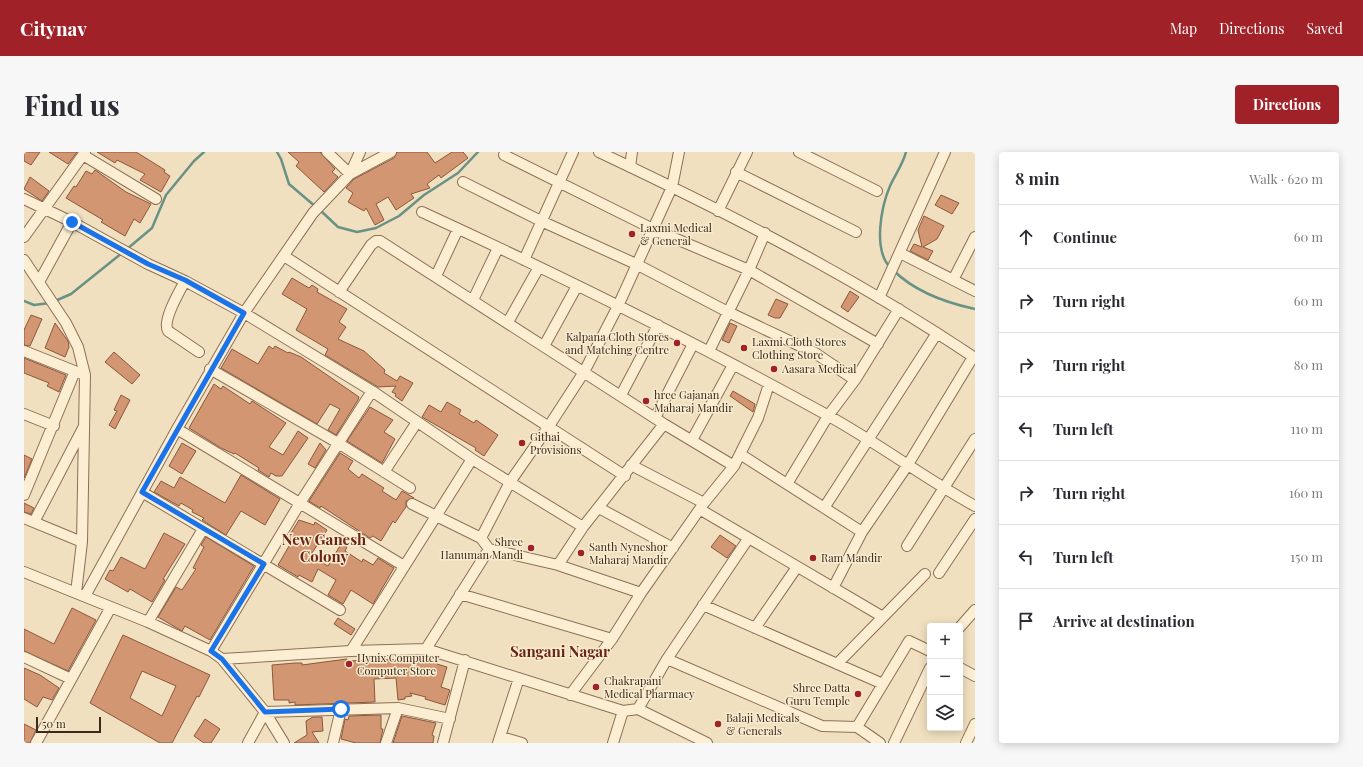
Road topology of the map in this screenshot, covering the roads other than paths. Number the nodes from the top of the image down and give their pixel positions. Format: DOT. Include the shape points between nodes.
graph roads {
  1 [pos="327,152"];
  2 [pos="360,152"];
  3 [pos="392,152"];
  4 [pos="573,152"];
  5 [pos="599,152"];
  6 [pos="632,152"];
  7 [pos="679,152"];
  8 [pos="747,152"];
  9 [pos="799,152"];
  10 [pos="946,152"];
  11 [pos="84,153"];
  12 [pos="504,155"];
  13 [pos="630,167"];
  14 [pos="736,172"];
  15 [pos="350,174"];
  16 [pos="558,181"];
  17 [pos="463,182"];
  18 [pos="672,187"];
  19 [pos="877,191"];
  20 [pos="24,199"];
  21 [pos="156,199"];
  22 [pos="43,208"];
  23 [pos="718,211"];
  24 [pos="422,212"];
  25 [pos="541,221"];
  26 [pos="72,222"];
  27 [pos="458,229"];
  28 [pos="653,229"];
  29 [pos="856,232"];
  30 [pos="765,233"];
  31 [pos="24,237"];
  32 [pos="975,237"];
  33 [pos="498,248"];
  34 [pos="900,253"];
  35 [pos="284,256"];
  36 [pos="24,260"];
  37 [pos="524,260"];
  38 [pos="636,264"];
  39 [pos="540,267"];
  40 [pos="749,270"];
  41 [pos="436,276"];
  42 [pos="185,280"];
  43 [pos="953,280"];
  44 [pos="39,282"];
  45 [pos="577,286"];
  46 [pos="339,292"];
  47 [pos="975,292"];
  48 [pos="879,298"];
  49 [pos="473,300"];
  50 [pos="618,306"];
  51 [pos="899,309"];
  52 [pos="728,312"];
  53 [pos="244,313"];
  54 [pos="508,322"];
  55 [pos="658,325"];
  56 [pos="937,333"];
  57 [pos="693,344"];
  58 [pos="878,344"];
  59 [pos="544,346"];
  60 [pos="24,351"];
  61 [pos="709,351"];
  62 [pos="199,352"];
  63 [pos="974,358"];
  64 [pos="733,365"];
  65 [pos="210,370"];
  66 [pos="584,372"];
  67 [pos="80,373"];
  68 [pos="855,380"];
  69 [pos="769,384"];
  70 [pos="372,391"];
  71 [pos="620,396"];
  72 [pos="24,414"];
  73 [pos="828,416"];
  74 [pos="655,418"];
  75 [pos="417,422"];
  76 [pos="664,424"];
  77 [pos="85,425"];
  78 [pos="54,426"];
  79 [pos="549,426"];
  80 [pos="177,429"];
  81 [pos="692,440"];
  82 [pos="868,440"];
  83 [pos="975,440"];
  84 [pos="338,443"];
  85 [pos="740,454"];
  86 [pos="472,459"];
  87 [pos="631,465"];
  88 [pos="734,466"];
  89 [pos="907,466"];
  90 [pos="384,472"];
  91 [pos="625,476"];
  92 [pos="510,482"];
  93 [pos="787,484"];
  94 [pos="410,488"];
  95 [pos="944,489"];
  96 [pos="142,492"];
  97 [pos="24,493"];
  98 [pos="300,502"];
  99 [pos="412,504"];
  100 [pos="975,506"];
  101 [pos="702,507"];
  102 [pos="598,508"];
  103 [pos="824,508"];
  104 [pos="436,517"];
  105 [pos="24,518"];
  106 [pos="975,519"];
  107 [pos="34,522"];
  108 [pos="583,527"];
  109 [pos="203,528"];
  110 [pos="862,532"];
  111 [pos="481,538"];
  112 [pos="748,539"];
  113 [pos="82,542"];
  114 [pos="906,546"];
  115 [pos="673,548"];
  116 [pos="489,549"];
  117 [pos="264,564"];
  118 [pos="558,565"];
  119 [pos="404,566"];
  120 [pos="797,567"];
  121 [pos="24,572"];
  122 [pos="939,573"];
  123 [pos="925,574"];
  124 [pos="833,588"];
  125 [pos="641,593"];
  126 [pos="460,594"];
  127 [pos="81,595"];
  128 [pos="703,605"];
  129 [pos="111,607"];
  130 [pos="340,610"];
  131 [pos="973,614"];
  132 [pos="883,617"];
  133 [pos="148,622"];
  134 [pos="963,624"];
  135 [pos="755,628"];
  136 [pos="612,639"];
  137 [pos="426,649"];
  138 [pos="927,650"];
  139 [pos="211,651"];
  140 [pos="351,651"];
  141 [pos="24,657"];
  142 [pos="222,659"];
  143 [pos="667,659"];
  144 [pos="465,660"];
  145 [pos="837,664"];
  146 [pos="963,670"];
  147 [pos="927,674"];
  148 [pos="975,676"];
  149 [pos="519,678"];
  150 [pos="71,679"];
  151 [pos="883,684"];
  152 [pos="570,695"];
  153 [pos="398,708"];
  154 [pos="341,709"];
  155 [pos="638,709"];
  156 [pos="623,711"];
  157 [pos="265,712"];
  158 [pos="450,719"];
  159 [pos="975,724"];
  160 [pos="857,727"];
  161 [pos="500,740"];
  162 [pos="36,743"];
  163 [pos="248,743"];
  164 [pos="284,743"];
  165 [pos="333,743"];
  166 [pos="386,743"];
  167 [pos="443,743"];
  168 [pos="522,743"];
  169 [pos="613,743"];
  170 [pos="707,743"];
  171 [pos="880,743"];
  172 [pos="894,743"];
  173 [pos="966,743"];
  1 -- 15 [label="street"];
  2 -- 15 [label="street"];
  3 -- 15 [label="street"];
  4 -- 16 [label="street"];
  5 -- 13 [label="street"];
  6 -- 13 [label="street"];
  7 -- 18 [label="street"];
  8 -- 14 [label="street"];
  9 -- 19 [label="street"];
  10 -- 34 [label="street"];
  11 -- 21 [label="street"];
  11 -- 22 [label="street"];
  12 -- 16 [label="street"];
  13 -- 18 [label="street"];
  14 -- 23 [label="street"];
  14 -- 29 [label="street"];
  15 -- 35 [label="street" via="313,213"];
  16 -- 25 [label="street"];
  16 -- 28 [label="street"];
  17 -- 25 [label="street"];
  18 -- 23 [label="street"];
  18 -- 28 [label="street"];
  20 -- 22 [label="street"];
  22 -- 26 [label="street"];
  22 -- 31 [label="street"];
  23 -- 30 [label="street"];
  24 -- 27 [label="street"];
  25 -- 37 [label="street"];
  25 -- 38 [label="street"];
  26 -- 42 [label="street" via="148,264"];
  26 -- 44 [label="street"];
  27 -- 33 [label="street"];
  27 -- 41 [label="street"];
  28 -- 38 [label="street"];
  28 -- 40 [label="street"];
  30 -- 40 [label="street"];
  30 -- 48 [label="street"];
  32 -- 43 [label="street"];
  33 -- 37 [label="street"];
  33 -- 49 [label="street"];
  34 -- 43 [label="street"];
  34 -- 48 [label="street"];
  35 -- 46 [label="street"];
  35 -- 53 [label="street"];
  36 -- 44 [label="street"];
  37 -- 39 [label="street"];
  38 -- 50 [label="street"];
  38 -- 52 [label="street"];
  39 -- 45 [label="street"];
  39 -- 54 [label="street"];
  40 -- 52 [label="street"];
  40 -- 58 [label="street"];
  41 -- 46 [label="street" via="380,241 376,241"];
  41 -- 49 [label="street"];
  42 -- 53 [label="street"];
  42 -- 62 [label="street" via="167,319 166,328"];
  43 -- 47 [label="street"];
  44 -- 67 [label="street" via="66,323 78,347"];
  45 -- 50 [label="street"];
  45 -- 59 [label="street"];
  46 -- 79 [label="street"];
  48 -- 51 [label="street"];
  49 -- 54 [label="street"];
  50 -- 55 [label="street"];
  50 -- 66 [label="street"];
  51 -- 56 [label="street"];
  51 -- 58 [label="street"];
  52 -- 61 [label="street"];
  52 -- 68 [label="street" via="815,353"];
  53 -- 65 [label="street"];
  53 -- 70 [label="street"];
  54 -- 59 [label="street"];
  55 -- 57 [label="street"];
  55 -- 71 [label="street"];
  56 -- 63 [label="street"];
  56 -- 82 [label="street"];
  57 -- 61 [label="street"];
  57 -- 74 [label="street"];
  58 -- 68 [label="street"];
  59 -- 66 [label="street"];
  60 -- 67 [label="street"];
  61 -- 64 [label="street"];
  63 -- 89 [label="street"];
  64 -- 69 [label="street"];
  64 -- 81 [label="street"];
  65 -- 80 [label="street"];
  65 -- 84 [label="street"];
  66 -- 71 [label="street"];
  66 -- 79 [label="street"];
  67 -- 77 [label="street"];
  67 -- 78 [label="street"];
  68 -- 73 [label="street"];
  69 -- 73 [label="street"];
  69 -- 85 [label="street" via="758,418"];
  70 -- 75 [label="street"];
  70 -- 84 [label="street"];
  71 -- 74 [label="street"];
  72 -- 78 [label="street"];
  73 -- 82 [label="street"];
  73 -- 93 [label="street"];
  74 -- 76 [label="street"];
  75 -- 86 [label="street"];
  75 -- 90 [label="street"];
  76 -- 81 [label="street"];
  76 -- 87 [label="street"];
  77 -- 107 [label="street"];
  77 -- 113 [label="street"];
  78 -- 97 [label="street"];
  79 -- 91 [label="street"];
  79 -- 92 [label="street"];
  80 -- 96 [label="street"];
  80 -- 98 [label="street"];
  81 -- 88 [label="street"];
  82 -- 89 [label="street"];
  82 -- 103 [label="street"];
  83 -- 95 [label="street"];
  84 -- 90 [label="street"];
  84 -- 98 [label="street"];
  85 -- 88 [label="street"];
  85 -- 93 [label="street"];
  86 -- 92 [label="street"];
  86 -- 104 [label="street"];
  87 -- 91 [label="street"];
  87 -- 101 [label="street"];
  88 -- 101 [label="street"];
  89 -- 95 [label="street"];
  89 -- 110 [label="street"];
  90 -- 94 [label="street"];
  91 -- 102 [label="street"];
  92 -- 108 [label="street"];
  92 -- 111 [label="street"];
  93 -- 103 [label="street"];
  95 -- 100 [label="street"];
  95 -- 114 [label="street"];
  96 -- 109 [label="street"];
  96 -- 127 [label="street"];
  98 -- 117 [label="street"];
  98 -- 119 [label="street"];
  99 -- 104 [label="street"];
  101 -- 112 [label="street"];
  101 -- 115 [label="street"];
  102 -- 108 [label="street"];
  102 -- 115 [label="street"];
  103 -- 110 [label="street"];
  104 -- 111 [label="street"];
  104 -- 119 [label="street"];
  105 -- 107 [label="street"];
  106 -- 122 [label="street"];
  107 -- 113 [label="street"];
  108 -- 118 [label="street"];
  109 -- 117 [label="street"];
  109 -- 133 [label="street"];
  110 -- 124 [label="street"];
  111 -- 116 [label="street"];
  112 -- 120 [label="street"];
  112 -- 128 [label="street"];
  113 -- 127 [label="street"];
  115 -- 125 [label="street"];
  116 -- 118 [label="street"];
  116 -- 126 [label="street"];
  117 -- 130 [label="street"];
  117 -- 139 [label="street"];
  118 -- 125 [label="street"];
  119 -- 140 [label="street"];
  120 -- 124 [label="street"];
  120 -- 135 [label="street"];
  121 -- 127 [label="street"];
  123 -- 132 [label="street"];
  124 -- 132 [label="street"];
  125 -- 136 [label="street"];
  126 -- 136 [label="street"];
  126 -- 137 [label="street"];
  127 -- 129 [label="street"];
  128 -- 135 [label="street"];
  128 -- 143 [label="street"];
  129 -- 133 [label="street"];
  129 -- 150 [label="street"];
  131 -- 134 [label="street"];
  132 -- 145 [label="street"];
  133 -- 139 [label="street"];
  135 -- 145 [label="street"];
  136 -- 152 [label="street"];
  137 -- 140 [label="street"];
  137 -- 144 [label="street"];
  138 -- 151 [label="street" via="909,641"];
  139 -- 142 [label="street"];
  140 -- 142 [label="street"];
  141 -- 150 [label="street"];
  142 -- 157 [label="street"];
  143 -- 155 [label="street"];
  143 -- 160 [label="street" via="822,726"];
  144 -- 149 [label="street"];
  144 -- 158 [label="street"];
  145 -- 151 [label="street"];
  146 -- 148 [label="street"];
  147 -- 172 [label="street"];
  149 -- 152 [label="street"];
  149 -- 161 [label="street"];
  150 -- 162 [label="street"];
  151 -- 160 [label="street"];
  152 -- 156 [label="street"];
  153 -- 154 [label="street"];
  153 -- 158 [label="street"];
  153 -- 166 [label="street"];
  154 -- 157 [label="street"];
  154 -- 165 [label="street"];
  155 -- 156 [label="street"];
  155 -- 170 [label="street"];
  156 -- 169 [label="street"];
  157 -- 163 [label="street"];
  157 -- 164 [label="street"];
  158 -- 167 [label="street"];
  159 -- 173 [label="street"];
  160 -- 171 [label="street"];
  161 -- 168 [label="street"];
}
